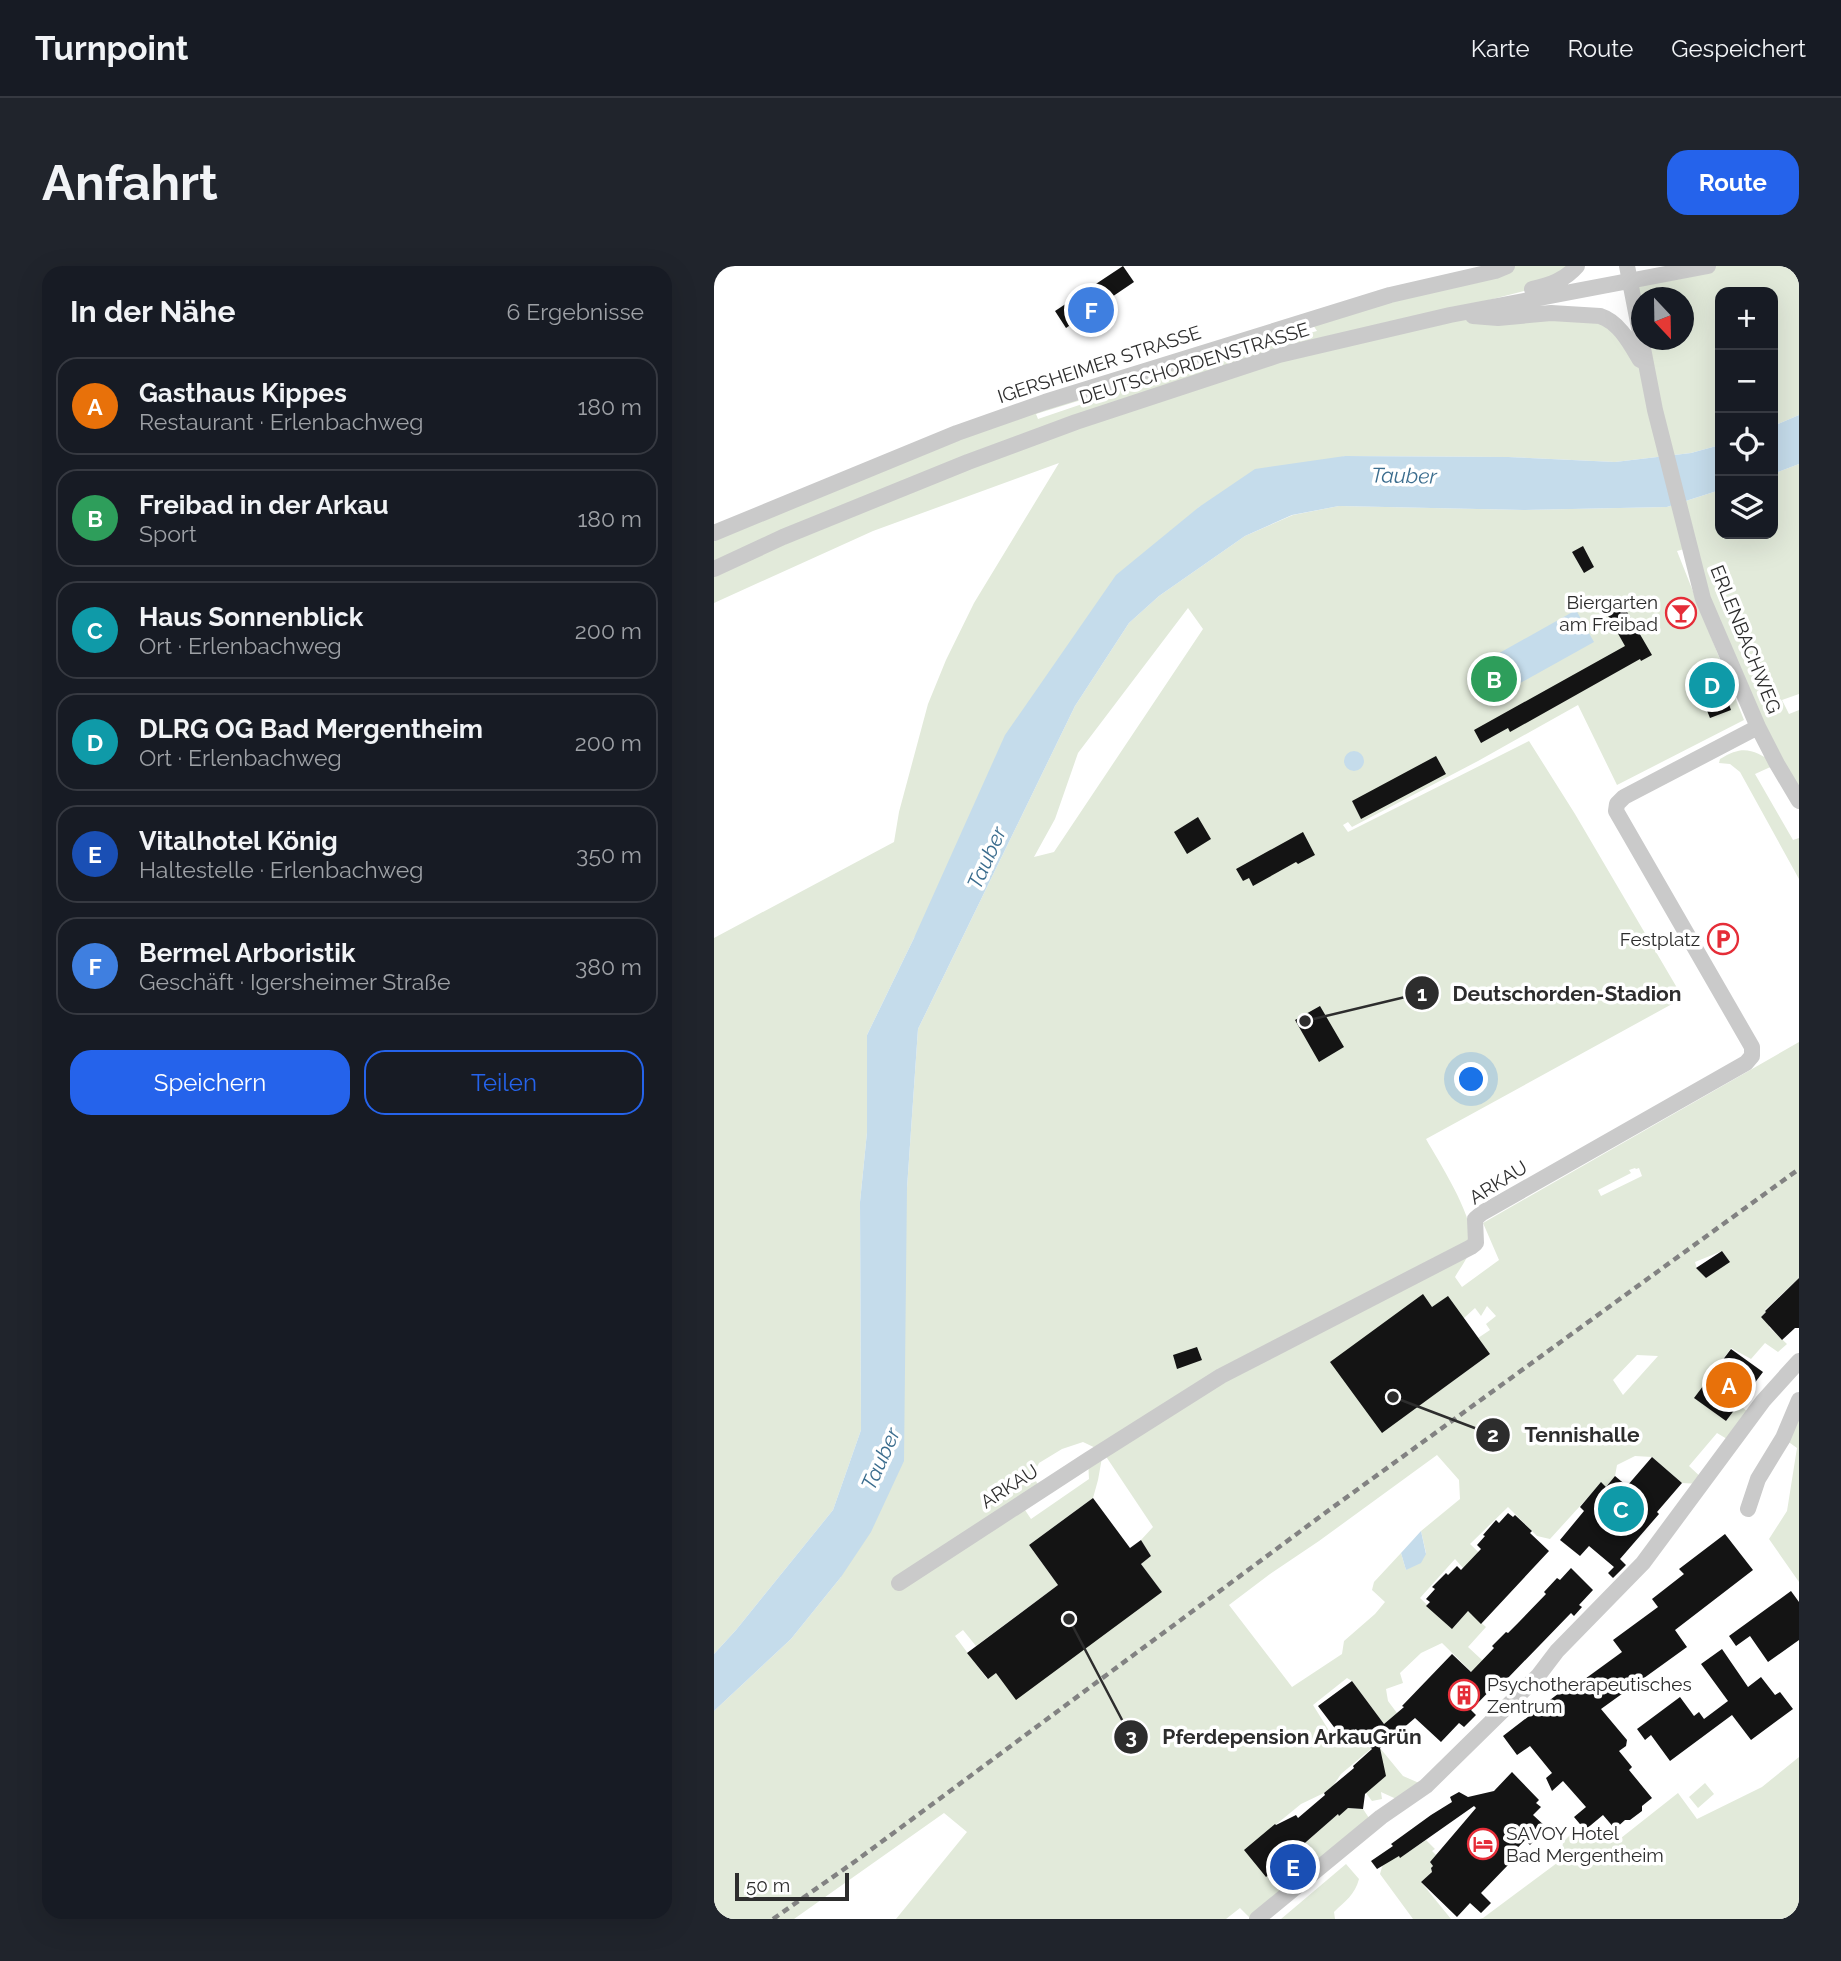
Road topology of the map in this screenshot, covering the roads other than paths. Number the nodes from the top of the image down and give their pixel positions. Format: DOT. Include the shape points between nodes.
graph roads {
  1 [pos="1507,266"];
  2 [pos="1577,266"];
  3 [pos="1708,266"];
  4 [pos="1628,273"];
  5 [pos="1450,315"];
  6 [pos="1648,374"];
  7 [pos="714,533"];
  8 [pos="714,569"];
  9 [pos="1758,727"];
  10 [pos="1799,801"];
  11 [pos="1799,1361"];
  12 [pos="1799,1400"];
  13 [pos="1748,1509"];
  14 [pos="899,1583"];
  15 [pos="1257,1919"];
  1 -- 7 [label="street, IGERSHEIMER STRASSE" via="1390,295 1045,402 957,433"];
  2 -- 5 [label="street" via="1552,284"];
  3 -- 4 [label="street, DEUTSCHORDENSTRASSE"];
  4 -- 5 [label="street, DEUTSCHORDENSTRASSE"];
  4 -- 6 [label="street, ERLENBACHWEG"];
  5 -- 6 [label="street" via="1600,316 1628,338"];
  5 -- 8 [label="street, DEUTSCHORDENSTRASSE" via="1279,355 1076,422 783,537"];
  6 -- 9 [label="street, ERLENBACHWEG" via="1703,599"];
  9 -- 10 [label="street, ERLENBACHWEG"];
  9 -- 14 [label="street, ARKAU" via="1624,797 1616,811 1752,1047 1746,1063 1482,1213 1475,1219 1476,1243 1471,1247 1221,1377"];
  11 -- 15 [label="street" via="1763,1401 1643,1563 1538,1676 1426,1786"];
  12 -- 13 [label="street" via="1758,1479"];
}
